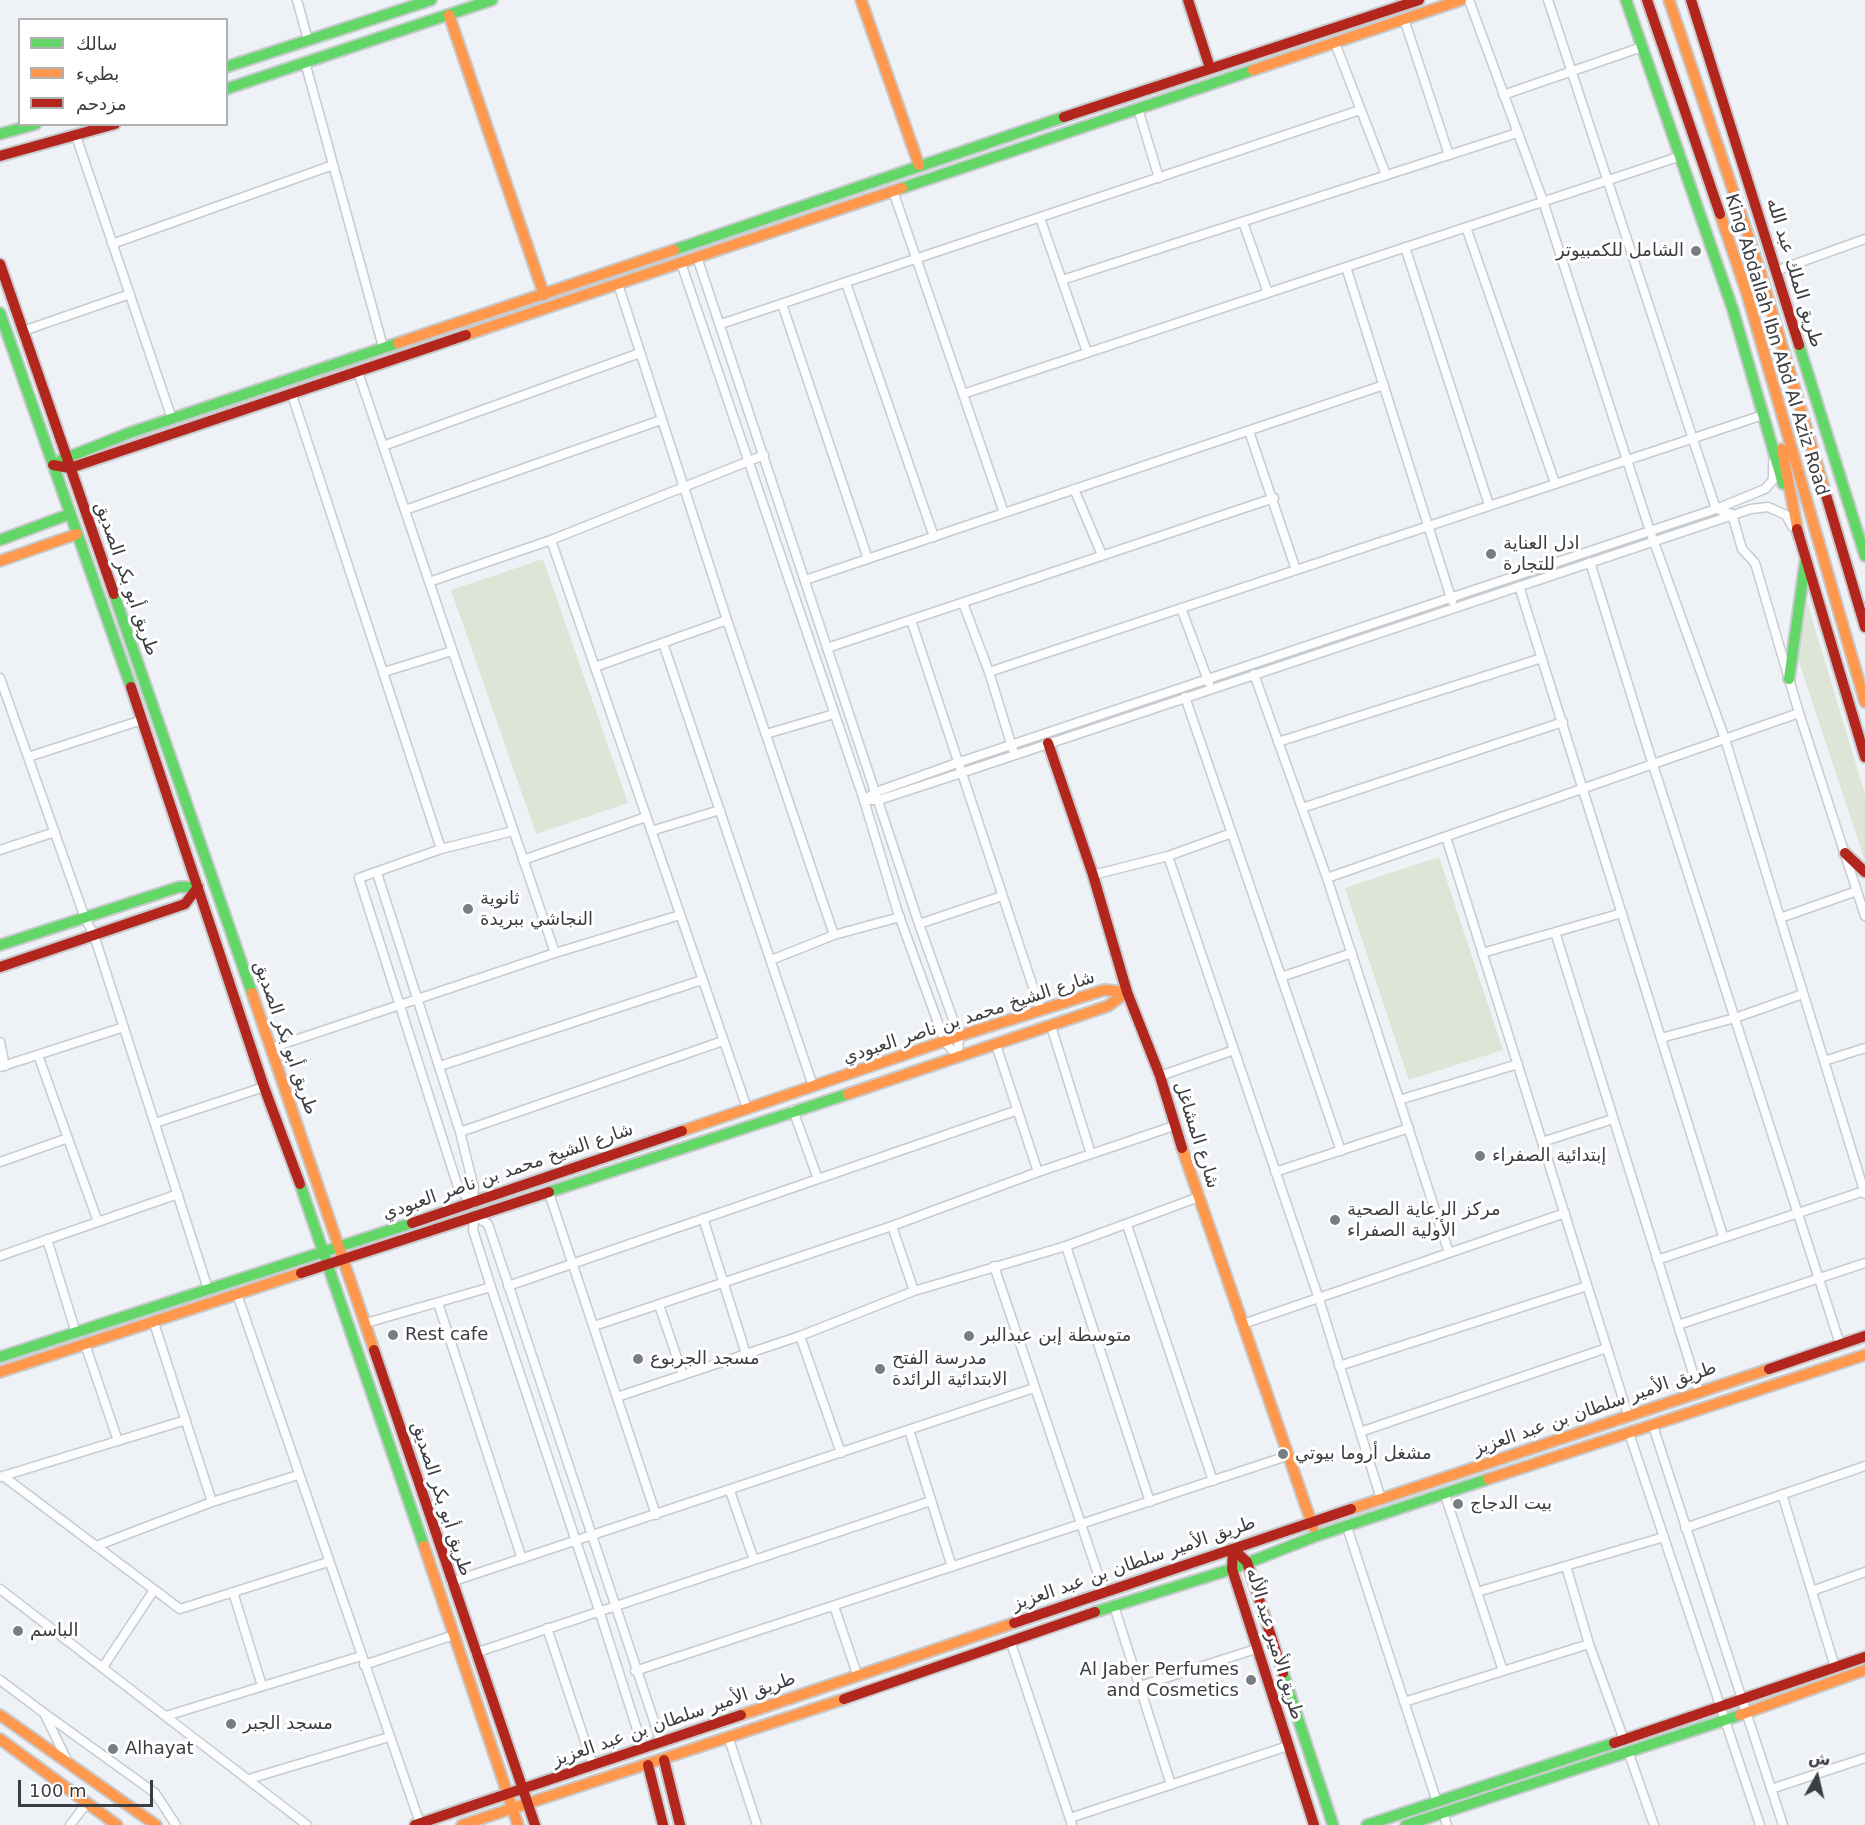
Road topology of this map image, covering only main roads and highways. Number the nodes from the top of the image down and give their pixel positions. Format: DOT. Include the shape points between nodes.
graph roads {
  1 [pos="431,0"];
  2 [pos="492,0"];
  3 [pos="861,0"];
  4 [pos="1188,0"];
  5 [pos="1419,0"];
  6 [pos="1461,0"];
  7 [pos="1626,0"];
  8 [pos="1642,0"];
  9 [pos="1647,0"];
  10 [pos="1670,0"];
  11 [pos="1679,0"];
  12 [pos="1692,0"];
  13 [pos="449,15"];
  14 [pos="1656,30"];
  15 [pos="228,66"];
  16 [pos="1210,68"];
  17 [pos="1698,85"];
  18 [pos="228,88"];
  19 [pos="29,126"];
  20 [pos="108,126"];
  21 [pos="0,134"];
  22 [pos="0,156"];
  23 [pos="919,165"];
  24 [pos="682,245"];
  25 [pos="698,257"];
  26 [pos="681,263"];
  27 [pos="0,264"];
  28 [pos="1747,294"];
  29 [pos="544,295"];
  30 [pos="0,313"];
  31 [pos="3,333"];
  32 [pos="66,457"];
  33 [pos="53,465"];
  34 [pos="70,468"];
  35 [pos="70,514"];
  36 [pos="76,534"];
  37 [pos="1799,537"];
  38 [pos="0,540"];
  39 [pos="1865,556"];
  40 [pos="1806,558"];
  41 [pos="0,561"];
  42 [pos="1865,627"];
  43 [pos="1789,679"];
  44 [pos="1865,702"];
  45 [pos="1048,743"];
  46 [pos="1865,757"];
  47 [pos="1845,853"];
  48 [pos="1865,872"];
  49 [pos="198,887"];
  50 [pos="0,945"];
  51 [pos="0,967"];
  52 [pos="1127,992"];
  53 [pos="338,1247"];
  54 [pos="325,1251"];
  55 [pos="344,1261"];
  56 [pos="328,1265"];
  57 [pos="1865,1336"];
  58 [pos="1865,1355"];
  59 [pos="0,1357"];
  60 [pos="0,1372"];
  61 [pos="1312,1521"];
  62 [pos="1316,1536"];
  63 [pos="1233,1549"];
  64 [pos="1247,1562"];
  65 [pos="1232,1569"];
  66 [pos="1865,1657"];
  67 [pos="1865,1670"];
  68 [pos="0,1715"];
  69 [pos="0,1739"];
  70 [pos="1626,1745"];
  71 [pos="664,1760"];
  72 [pos="648,1765"];
  73 [pos="523,1790"];
  74 [pos="508,1794"];
  75 [pos="528,1804"];
  76 [pos="512,1808"];
  77 [pos="417,1824"];
  78 [pos="117,1825"];
  79 [pos="156,1825"];
  80 [pos="462,1825"];
  81 [pos="518,1825"];
  82 [pos="535,1825"];
  83 [pos="663,1825"];
  84 [pos="680,1825"];
  85 [pos="1314,1825"];
  86 [pos="1333,1825"];
  87 [pos="1367,1825"];
  88 [pos="1406,1825"];
  1 -- 15 [label="main road"];
  2 -- 13 [label="main road"];
  3 -- 23 [label="main road"];
  4 -- 16 [label="main road"];
  5 -- 16 [label="main road"];
  6 -- 25 [label="main road"];
  7 -- 37 [label="main road" via="1733,310"];
  8 -- 14 [label="main road"];
  9 -- 14 [label="main road, King Abdallah Ibn Abd Al Aziz Road"];
  10 -- 17 [label="main road, King Abdallah Ibn Abd Al Aziz Road"];
  11 -- 17 [label="main road"];
  12 -- 39 [label="main road, طريق الملك عبد الله"];
  13 -- 18 [label="main road"];
  13 -- 29 [label="main road"];
  14 -- 28 [label="main road, King Abdallah Ibn Abd Al Aziz Road"];
  16 -- 23 [label="main road"];
  17 -- 42 [label="main road, King Abdallah Ibn Abd Al Aziz Road" via="1760,271"];
  19 -- 21 [label="main road"];
  20 -- 22 [label="main road"];
  23 -- 24 [label="main road"];
  24 -- 25 [label="main road"];
  24 -- 26 [label="main road"];
  24 -- 29 [label="main road"];
  25 -- 26 [label="main road"];
  26 -- 34 [label="main road"];
  27 -- 32 [label="main road, طريق أبو بكر الصديق"];
  28 -- 37 [label="main road"];
  28 -- 44 [label="main road, King Abdallah Ibn Abd Al Aziz Road"];
  29 -- 32 [label="main road"];
  30 -- 31 [label="main road, طريق أبو بكر الصديق"];
  31 -- 33 [label="main road, طريق أبو بكر الصديق"];
  32 -- 33 [label="main road"];
  32 -- 34 [label="main road, طريق أبو بكر الصديق"];
  33 -- 34 [label="main road"];
  33 -- 35 [label="main road, طريق أبو بكر الصديق"];
  34 -- 53 [label="main road, طريق أبو بكر الصديق"];
  35 -- 36 [label="main road, طريق أبو بكر الصديق"];
  35 -- 38 [label="main road"];
  36 -- 41 [label="main road"];
  36 -- 49 [label="main road, طريق أبو بكر الصديق"];
  37 -- 40 [label="main road"];
  40 -- 43 [label="main road"];
  40 -- 46 [label="main road"];
  45 -- 52 [label="main road, شارع المشاغل"];
  47 -- 48 [label="main road"];
  49 -- 50 [label="main road" via="179,887"];
  49 -- 51 [label="main road" via="185,904"];
  49 -- 54 [label="main road, طريق أبو بكر الصديق" via="264,1087"];
  52 -- 53 [label="main road, شارع الشيخ محمد بن ناصر العبودي" via="1104,990 959,1036"];
  52 -- 55 [label="main road, شارع الشيخ محمد بن ناصر العبودي" via="1108,1006 996,1045"];
  52 -- 61 [label="main road, شارع المشاغل" via="1160,1076"];
  53 -- 54 [label="main road, شارع الشيخ محمد بن ناصر العبودي"];
  53 -- 55 [label="main road, طريق أبو بكر الصديق"];
  54 -- 56 [label="main road, طريق أبو بكر الصديق"];
  54 -- 59 [label="main road, شارع الشيخ محمد بن ناصر العبودي"];
  55 -- 56 [label="main road, شارع الشيخ محمد بن ناصر العبودي"];
  55 -- 73 [label="main road, طريق أبو بكر الصديق"];
  56 -- 60 [label="main road, شارع الشيخ محمد بن ناصر العبودي"];
  56 -- 74 [label="main road, طريق أبو بكر الصديق"];
  57 -- 61 [label="main road, طريق الأمير سلطان بن عبد العزيز"];
  58 -- 62 [label="main road, طريق الأمير سلطان بن عبد العزيز"];
  61 -- 62 [label="main road, شارع المشاغل"];
  61 -- 63 [label="main road, طريق الأمير سلطان بن عبد العزيز"];
  62 -- 64 [label="main road, طريق الأمير سلطان بن عبد العزيز"];
  63 -- 64 [label="main road, طريق الأمير عبد الأله"];
  63 -- 65 [label="main road, طريق الأمير عبد الأله"];
  63 -- 73 [label="main road, طريق الأمير سلطان بن عبد العزيز"];
  64 -- 65 [label="main road, طريق الأمير سلطان بن عبد العزيز"];
  64 -- 86 [label="main road, طريق الأمير عبد الأله"];
  65 -- 71 [label="main road, طريق الأمير سلطان بن عبد العزيز"];
  65 -- 85 [label="main road, طريق الأمير عبد الأله"];
  66 -- 70 [label="main road"];
  67 -- 70 [label="main road" via="1725,1720"];
  68 -- 79 [label="main road"];
  69 -- 78 [label="main road"];
  70 -- 87 [label="main road"];
  70 -- 88 [label="main road"];
  71 -- 72 [label="main road, طريق الأمير سلطان بن عبد العزيز"];
  71 -- 84 [label="main road"];
  72 -- 75 [label="main road, طريق الأمير سلطان بن عبد العزيز"];
  72 -- 83 [label="main road"];
  73 -- 74 [label="main road, طريق الأمير سلطان بن عبد العزيز"];
  73 -- 75 [label="main road, طريق أبو بكر الصديق"];
  74 -- 76 [label="main road, طريق أبو بكر الصديق"];
  74 -- 77 [label="main road, طريق الأمير سلطان بن عبد العزيز"];
  75 -- 76 [label="main road, طريق الأمير سلطان بن عبد العزيز"];
  75 -- 82 [label="main road, طريق أبو بكر الصديق"];
  76 -- 80 [label="main road, طريق الأمير سلطان بن عبد العزيز"];
  76 -- 81 [label="main road, طريق أبو بكر الصديق"];
}
